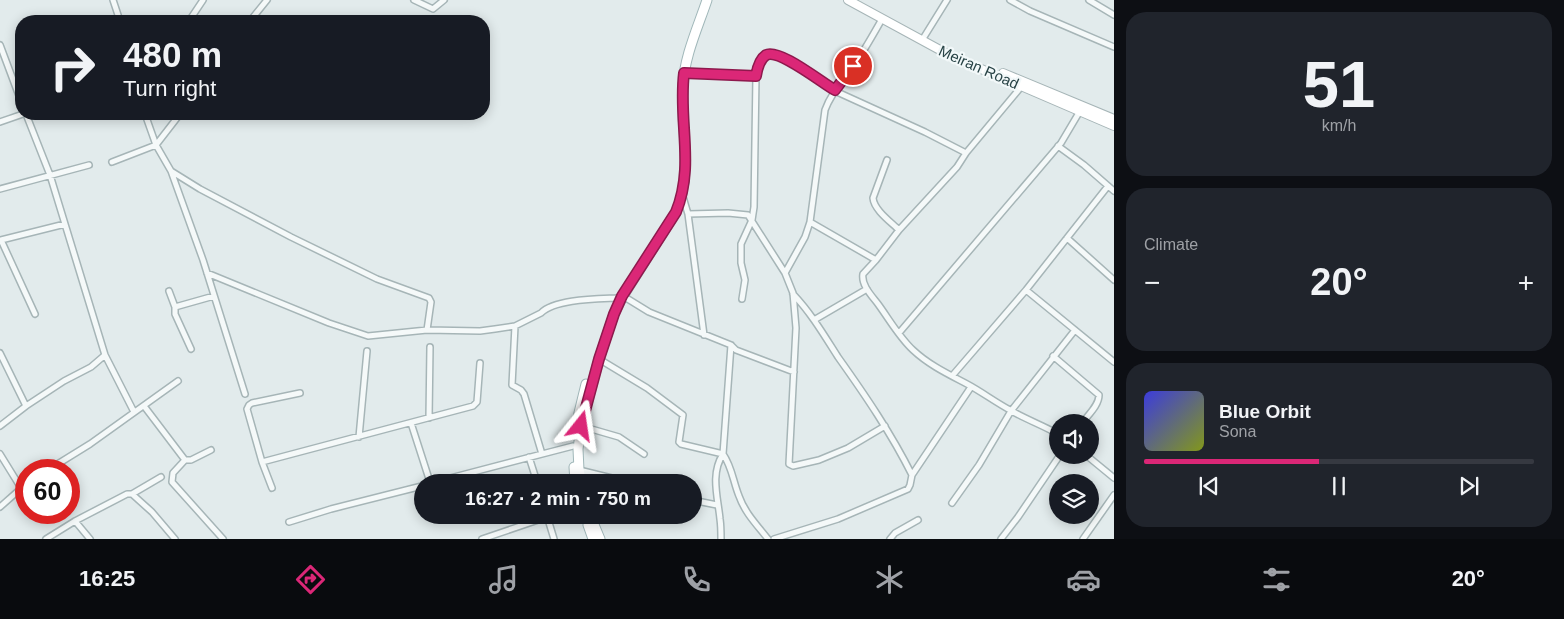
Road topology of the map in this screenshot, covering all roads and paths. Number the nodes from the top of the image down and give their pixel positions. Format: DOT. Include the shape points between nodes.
graph roads {
  1 [pos="113,0"];
  2 [pos="203,0"];
  3 [pos="267,0"];
  4 [pos="414,0"];
  5 [pos="444,0"];
  6 [pos="701,0"];
  7 [pos="706,0"];
  8 [pos="848,0"];
  9 [pos="856,0"];
  10 [pos="947,0"];
  11 [pos="1010,0"];
  12 [pos="1089,0"];
  13 [pos="118,15"];
  14 [pos="193,15"];
  15 [pos="255,15"];
  16 [pos="1114,15"];
  17 [pos="882,19"];
  18 [pos="924,37"];
  19 [pos="0,45"];
  20 [pos="1114,47"];
  21 [pos="1,53"];
  22 [pos="684,73"];
  23 [pos="756,76"];
  24 [pos="15,87"];
  25 [pos="1021,87"];
  26 [pos="835,90"];
  27 [pos="1080,111"];
  28 [pos="15,117"];
  29 [pos="27,120"];
  30 [pos="147,120"];
  31 [pos="175,120"];
  32 [pos="1114,120"];
  33 [pos="0,122"];
  34 [pos="1114,126"];
  35 [pos="156,145"];
  36 [pos="1058,146"];
  37 [pos="966,153"];
  38 [pos="886,160"];
  39 [pos="112,162"];
  40 [pos="90,165"];
  41 [pos="171,171"];
  42 [pos="50,175"];
  43 [pos="1108,186"];
  44 [pos="0,189"];
  45 [pos="1114,191"];
  46 [pos="682,197"];
  47 [pos="688,214"];
  48 [pos="752,220"];
  49 [pos="810,222"];
  50 [pos="65,224"];
  51 [pos="899,230"];
  52 [pos="1067,238"];
  53 [pos="0,239"];
  54 [pos="876,260"];
  55 [pos="207,273"];
  56 [pos="785,273"];
  57 [pos="1114,280"];
  58 [pos="867,289"];
  59 [pos="1026,290"];
  60 [pos="169,291"];
  61 [pos="793,293"];
  62 [pos="214,296"];
  63 [pos="620,297"];
  64 [pos="742,299"];
  65 [pos="175,307"];
  66 [pos="35,314"];
  67 [pos="814,320"];
  68 [pos="516,326"];
  69 [pos="427,330"];
  70 [pos="1075,330"];
  71 [pos="899,333"];
  72 [pos="704,335"];
  73 [pos="731,346"];
  74 [pos="430,348"];
  75 [pos="191,349"];
  76 [pos="367,351"];
  77 [pos="0,353"];
  78 [pos="105,355"];
  79 [pos="1053,356"];
  80 [pos="599,359"];
  81 [pos="1114,362"];
  82 [pos="480,363"];
  83 [pos="794,372"];
  84 [pos="952,376"];
  85 [pos="178,381"];
  86 [pos="971,386"];
  87 [pos="300,393"];
  88 [pos="245,394"];
  89 [pos="26,406"];
  90 [pos="144,406"];
  91 [pos="1010,411"];
  92 [pos="134,412"];
  93 [pos="1089,414"];
  94 [pos="429,418"];
  95 [pos="412,423"];
  96 [pos="0,426"];
  97 [pos="581,426"];
  98 [pos="885,426"];
  99 [pos="1049,429"];
  100 [pos="359,437"];
  101 [pos="573,446"];
  102 [pos="211,450"];
  103 [pos="0,454"];
  104 [pos="542,454"];
  105 [pos="644,454"];
  106 [pos="723,454"];
  107 [pos="529,457"];
  108 [pos="66,459"];
  109 [pos="185,460"];
  110 [pos="262,462"];
  111 [pos="1054,464"];
  112 [pos="1097,464"];
  113 [pos="579,470"];
  114 [pos="15,474"];
  115 [pos="428,474"];
  116 [pos="466,474"];
  117 [pos="534,474"];
  118 [pos="575,474"];
  119 [pos="580,474"];
  120 [pos="595,474"];
  121 [pos="912,475"];
  122 [pos="161,477"];
  123 [pos="1114,478"];
  124 [pos="272,488"];
  125 [pos="414,488"];
  126 [pos="15,494"];
  127 [pos="132,494"];
  128 [pos="1114,495"];
  129 [pos="702,502"];
  130 [pos="952,503"];
  131 [pos="717,505"];
  132 [pos="0,507"];
  133 [pos="80,519"];
  134 [pos="918,520"];
  135 [pos="289,522"];
  136 [pos="72,524"];
  137 [pos="77,524"];
  138 [pos="524,524"];
  139 [pos="549,524"];
  140 [pos="587,524"];
  141 [pos="594,524"];
  142 [pos="46,539"];
  143 [pos="90,539"];
  144 [pos="175,539"];
  145 [pos="223,539"];
  146 [pos="482,539"];
  147 [pos="554,539"];
  148 [pos="593,539"];
  149 [pos="600,539"];
  150 [pos="721,539"];
  151 [pos="768,539"];
  152 [pos="774,539"];
  153 [pos="890,539"];
  154 [pos="1001,539"];
  155 [pos="1083,539"];
  1 -- 13 [label="street"];
  2 -- 14 [label="street"];
  3 -- 15 [label="street"];
  4 -- 5 [label="street" via="433,9"];
  6 -- 63 [label="main road" via="678,85 681,177 677,199"];
  7 -- 22 [label="main road"];
  8 -- 17 [label="main road, Meiran Road"];
  9 -- 18 [label="main road, Meiran Road"];
  10 -- 18 [label="street"];
  11 -- 20 [label="street"];
  12 -- 16 [label="street"];
  17 -- 25 [label="main road, Meiran Road" via="951,56"];
  17 -- 26 [label="street"];
  18 -- 32 [label="main road, Meiran Road"];
  19 -- 21 [label="street"];
  21 -- 24 [label="street"];
  22 -- 23 [label="street"];
  22 -- 46 [label="main road" via="682,97 686,166"];
  23 -- 26 [label="street" via="760,62 769,54 789,60"];
  23 -- 48 [label="street"];
  25 -- 27 [label="main road, Meiran Road"];
  25 -- 37 [label="street"];
  26 -- 37 [label="street"];
  26 -- 49 [label="street" via="825,110"];
  27 -- 34 [label="main road, Meiran Road"];
  27 -- 36 [label="street"];
  28 -- 33 [label="street"];
  29 -- 42 [label="street"];
  30 -- 35 [label="street"];
  31 -- 35 [label="street"];
  35 -- 39 [label="street"];
  35 -- 41 [label="street"];
  36 -- 43 [label="street"];
  36 -- 71 [label="street"];
  37 -- 51 [label="street"];
  38 -- 51 [label="street" via="873,198"];
  40 -- 42 [label="street"];
  41 -- 55 [label="street"];
  41 -- 69 [label="street" via="308,246 377,279 429,298"];
  42 -- 44 [label="street"];
  42 -- 50 [label="street"];
  43 -- 45 [label="street"];
  43 -- 52 [label="street"];
  46 -- 47 [label="street"];
  46 -- 63 [label="main road" via="668,226"];
  47 -- 48 [label="street" via="737,213 748,215"];
  47 -- 72 [label="street"];
  48 -- 56 [label="street"];
  48 -- 64 [label="street" via="742,244 745,280"];
  49 -- 54 [label="street"];
  49 -- 56 [label="street"];
  50 -- 53 [label="street"];
  50 -- 78 [label="street"];
  51 -- 54 [label="street"];
  52 -- 57 [label="street"];
  52 -- 59 [label="street"];
  53 -- 66 [label="street"];
  54 -- 58 [label="street" via="863,274 862,280"];
  55 -- 62 [label="street"];
  55 -- 69 [label="street" via="368,336"];
  56 -- 61 [label="street"];
  58 -- 67 [label="street"];
  58 -- 71 [label="street"];
  59 -- 70 [label="street"];
  59 -- 84 [label="street"];
  60 -- 65 [label="street"];
  61 -- 67 [label="street"];
  61 -- 83 [label="street" via="796,328"];
  62 -- 65 [label="street"];
  62 -- 88 [label="street"];
  63 -- 68 [label="street" via="563,304 544,310"];
  63 -- 72 [label="street"];
  63 -- 80 [label="main road"];
  63 -- 101 [label="main road" via="609,314 591,366"];
  65 -- 75 [label="street"];
  67 -- 98 [label="street"];
  68 -- 69 [label="street" via="480,331"];
  68 -- 104 [label="street" via="512,385 524,394"];
  70 -- 79 [label="street"];
  70 -- 81 [label="street"];
  71 -- 84 [label="street" via="917,353"];
  72 -- 73 [label="street"];
  73 -- 83 [label="street"];
  73 -- 106 [label="street"];
  74 -- 94 [label="street"];
  76 -- 100 [label="street"];
  77 -- 89 [label="street"];
  78 -- 89 [label="street" via="92,367"];
  78 -- 92 [label="street"];
  79 -- 91 [label="street"];
  79 -- 93 [label="street" via="1099,395"];
  80 -- 97 [label="main road"];
  80 -- 106 [label="street" via="684,415 681,444"];
  82 -- 94 [label="street" via="477,402 473,406"];
  83 -- 98 [label="street" via="789,464 793,466 818,460 848,448"];
  84 -- 86 [label="street"];
  85 -- 90 [label="street"];
  86 -- 91 [label="street"];
  86 -- 121 [label="street"];
  87 -- 110 [label="street" via="249,405"];
  89 -- 96 [label="street"];
  90 -- 92 [label="street"];
  90 -- 109 [label="street"];
  91 -- 99 [label="street"];
  91 -- 130 [label="street" via="979,465"];
  92 -- 108 [label="street"];
  94 -- 95 [label="street"];
  95 -- 100 [label="street"];
  95 -- 115 [label="street"];
  97 -- 105 [label="street" via="623,439"];
  97 -- 113 [label="main road"];
  98 -- 121 [label="street"];
  100 -- 110 [label="street"];
  101 -- 104 [label="street"];
  101 -- 118 [label="main road"];
  102 -- 109 [label="street"];
  103 -- 114 [label="street"];
  104 -- 107 [label="street"];
  106 -- 131 [label="street" via="716,470"];
  106 -- 151 [label="street" via="732,469 745,510"];
  107 -- 116 [label="street"];
  107 -- 117 [label="street"];
  109 -- 145 [label="street" via="173,473 172,482"];
  110 -- 124 [label="street"];
  111 -- 154 [label="street"];
  112 -- 123 [label="street"];
  113 -- 119 [label="main road"];
  113 -- 120 [label="street"];
  121 -- 152 [label="street" via="908,488 838,519"];
  122 -- 127 [label="street"];
  125 -- 135 [label="street"];
  126 -- 132 [label="street"];
  127 -- 133 [label="street"];
  127 -- 144 [label="street"];
  128 -- 155 [label="street"];
  129 -- 131 [label="street"];
  131 -- 150 [label="street"];
  134 -- 153 [label="street"];
  136 -- 142 [label="street"];
  137 -- 143 [label="street"];
  138 -- 146 [label="street"];
  139 -- 147 [label="street"];
  140 -- 148 [label="main road"];
  141 -- 149 [label="main road"];
}
